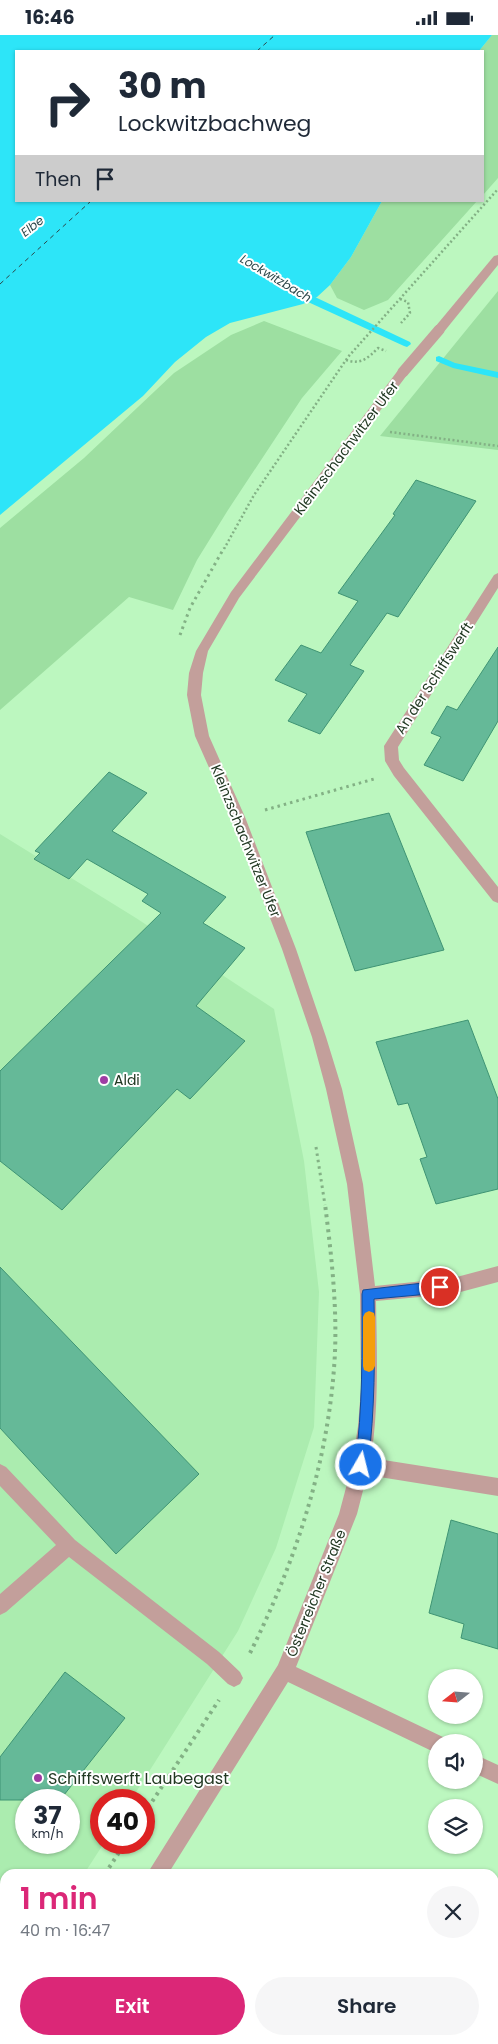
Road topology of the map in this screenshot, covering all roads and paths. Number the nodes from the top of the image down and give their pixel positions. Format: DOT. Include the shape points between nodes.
graph roads {
  1 [pos="498,189"];
  2 [pos="498,258"];
  3 [pos="400,299"];
  4 [pos="402,323"];
  5 [pos="378,348"];
  6 [pos="347,358"];
  7 [pos="365,421"];
  8 [pos="498,446"];
  9 [pos="498,578"];
  10 [pos="179,638"];
  11 [pos="399,772"];
  12 [pos="238,817"];
  13 [pos="498,897"];
  14 [pos="316,1146"];
  15 [pos="498,1274"];
  16 [pos="368,1294"];
  17 [pos="361,1465"];
  18 [pos="0,1473"];
  19 [pos="498,1487"];
  20 [pos="348,1514"];
  21 [pos="69,1546"];
  22 [pos="0,1606"];
  23 [pos="285,1671"];
  24 [pos="234,1678"];
  25 [pos="428,1740"];
  26 [pos="483,1768"];
  27 [pos="498,1775"];
  28 [pos="155,1797"];
  29 [pos="118,1854"];
  30 [pos="107,1869"];
  31 [pos="160,1869"];
  1 -- 3 [label="path"];
  2 -- 7 [label="street, Kleinzschachwitzer Ufer, bridge"];
  3 -- 4 [label="path" via="408,303 410,313"];
  3 -- 6 [label="path"];
  5 -- 6 [label="path" via="367,360 355,363"];
  6 -- 10 [label="path" via="254,495 190,608"];
  7 -- 8 [label="path" via="392,433"];
  7 -- 12 [label="street, Kleinzschachwitzer Ufer" via="235,595 202,651 194,695 197,717 202,736"];
  9 -- 11 [label="street, An der Schiffswerft" via="391,746 392,761"];
  11 -- 12 [label="path"];
  11 -- 13 [label="street, An der Schiffswerft"];
  12 -- 16 [label="street, Kleinzschachwitzer Ufer" via="320,1037 355,1184"];
  14 -- 24 [label="path" via="334,1313 332,1387 312,1495 288,1571 250,1652"];
  15 -- 16 [label="street" via="453,1286"];
  16 -- 17 [label="street, Kleinzschachwitzer Ufer" via="369,1389"];
  17 -- 19 [label="street"];
  17 -- 20 [label="street, Kleinzschachwitzer Ufer"];
  18 -- 21 [label="street"];
  20 -- 23 [label="street, Österreicher Straße"];
  21 -- 22 [label="street"];
  21 -- 24 [label="street"];
  23 -- 25 [label="street, Österreicher Straße"];
  23 -- 31 [label="street, Österreicher Straße"];
  24 -- 28 [label="path"];
  26 -- 27 [label="street"];
  29 -- 30 [label="path"];
}
